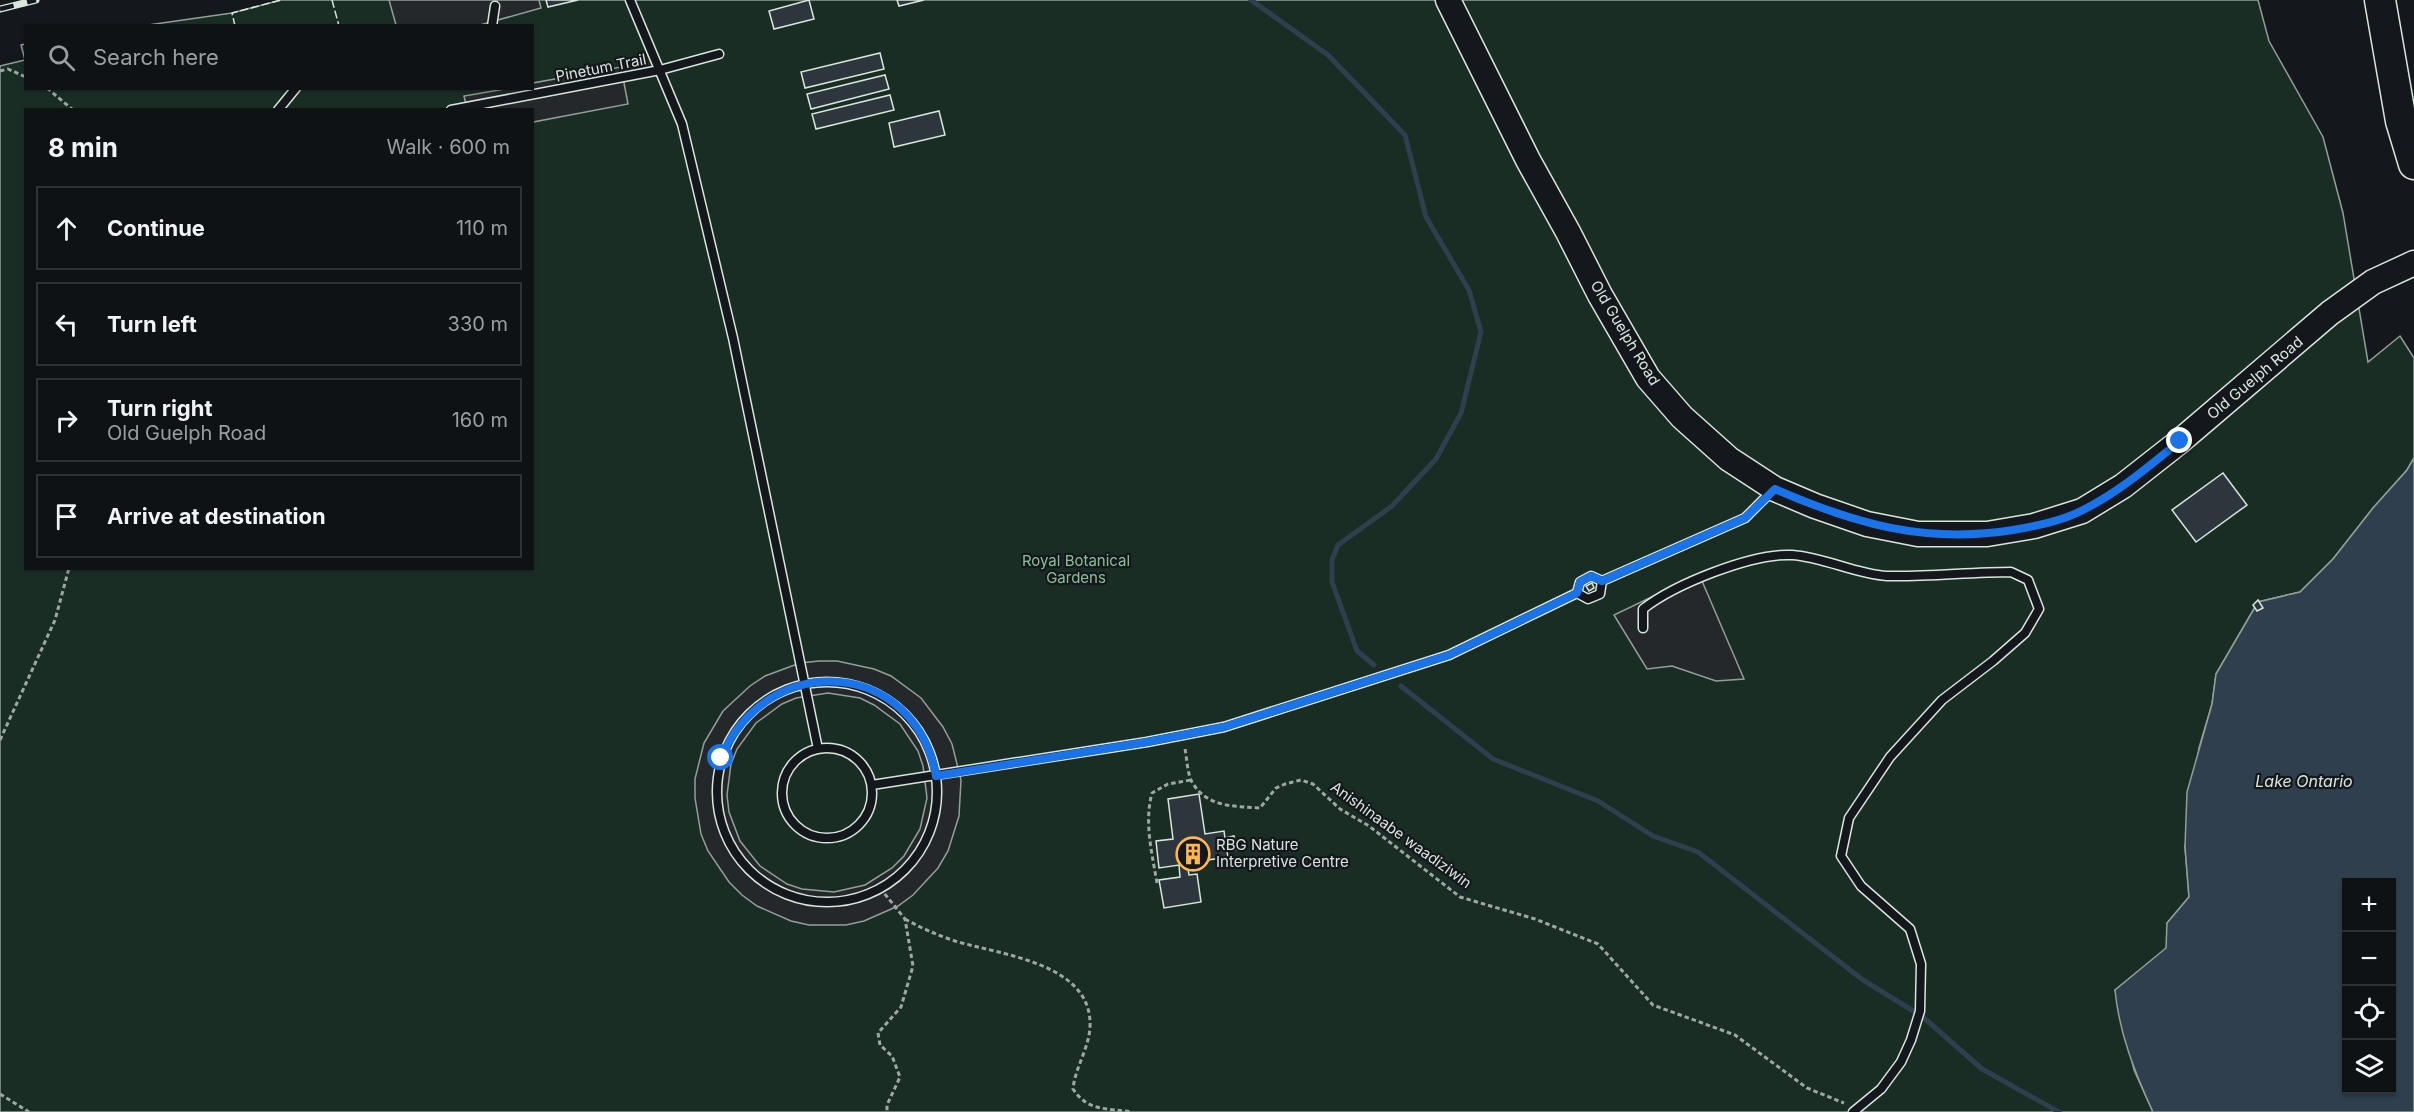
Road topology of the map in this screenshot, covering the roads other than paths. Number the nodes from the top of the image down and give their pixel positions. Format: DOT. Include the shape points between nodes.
graph roads {
  1 [pos="630,0"];
  2 [pos="1448,0"];
  3 [pos="2380,0"];
  4 [pos="495,6"];
  5 [pos="492,24"];
  6 [pos="719,54"];
  7 [pos="660,70"];
  8 [pos="294,90"];
  9 [pos="280,108"];
  10 [pos="461,108"];
  11 [pos="2414,164"];
  12 [pos="2414,263"];
  13 [pos="1775,489"];
  14 [pos="1602,581"];
  15 [pos="1577,593"];
  16 [pos="1643,628"];
  17 [pos="804,684"];
  18 [pos="818,749"];
  19 [pos="936,776"];
  20 [pos="872,785"];
  21 [pos="1855,1110"];
  1 -- 7 [label="lane"];
  2 -- 13 [label="street, Old Guelph Road" via="1528,160 1648,378 1682,417 1729,459"];
  3 -- 11 [label="highway" via="2401,121"];
  4 -- 5 [label="lane"];
  6 -- 7 [label="lane, Pinetum Trail"];
  7 -- 10 [label="lane, Pinetum Trail"];
  7 -- 17 [label="lane" via="682,124 733,338"];
  8 -- 9 [label="lane"];
  12 -- 13 [label="street, Old Guelph Road" via="2373,282 2330,313 2180,441 2123,486 2082,511 2034,526 1987,534 1918,534 1867,524"];
  13 -- 14 [label="lane" via="1745,518"];
  14 -- 15 [label="lane" via="1591,576 1580,582"];
  14 -- 15 [label="lane" via="1600,594 1588,599"];
  15 -- 19 [label="lane" via="1449,655 1224,727"];
  16 -- 21 [label="lane" via="1643,609 1657,598 1762,556 1794,555 1885,576 2011,572 2028,580 2039,609 2025,633 1942,700 1890,757 1849,818 1841,856 1861,886 1910,929 1921,964 1920,1011 1901,1062 1881,1089"];
  17 -- 18 [label="lane"];
  17 -- 19 [label="lane" via="832,681 859,686 896,705 923,737"];
  17 -- 19 [label="lane" via="788,688 747,716 728,742 718,773 720,822 744,866 770,886 808,900 833,902 880,888 907,868 926,841 936,809"];
  18 -- 20 [label="lane" via="837,749 849,754 864,767"];
  18 -- 20 [label="lane" via="794,763 784,782 785,809 802,830 829,838 849,832 868,812"];
  19 -- 20 [label="lane"];
}
